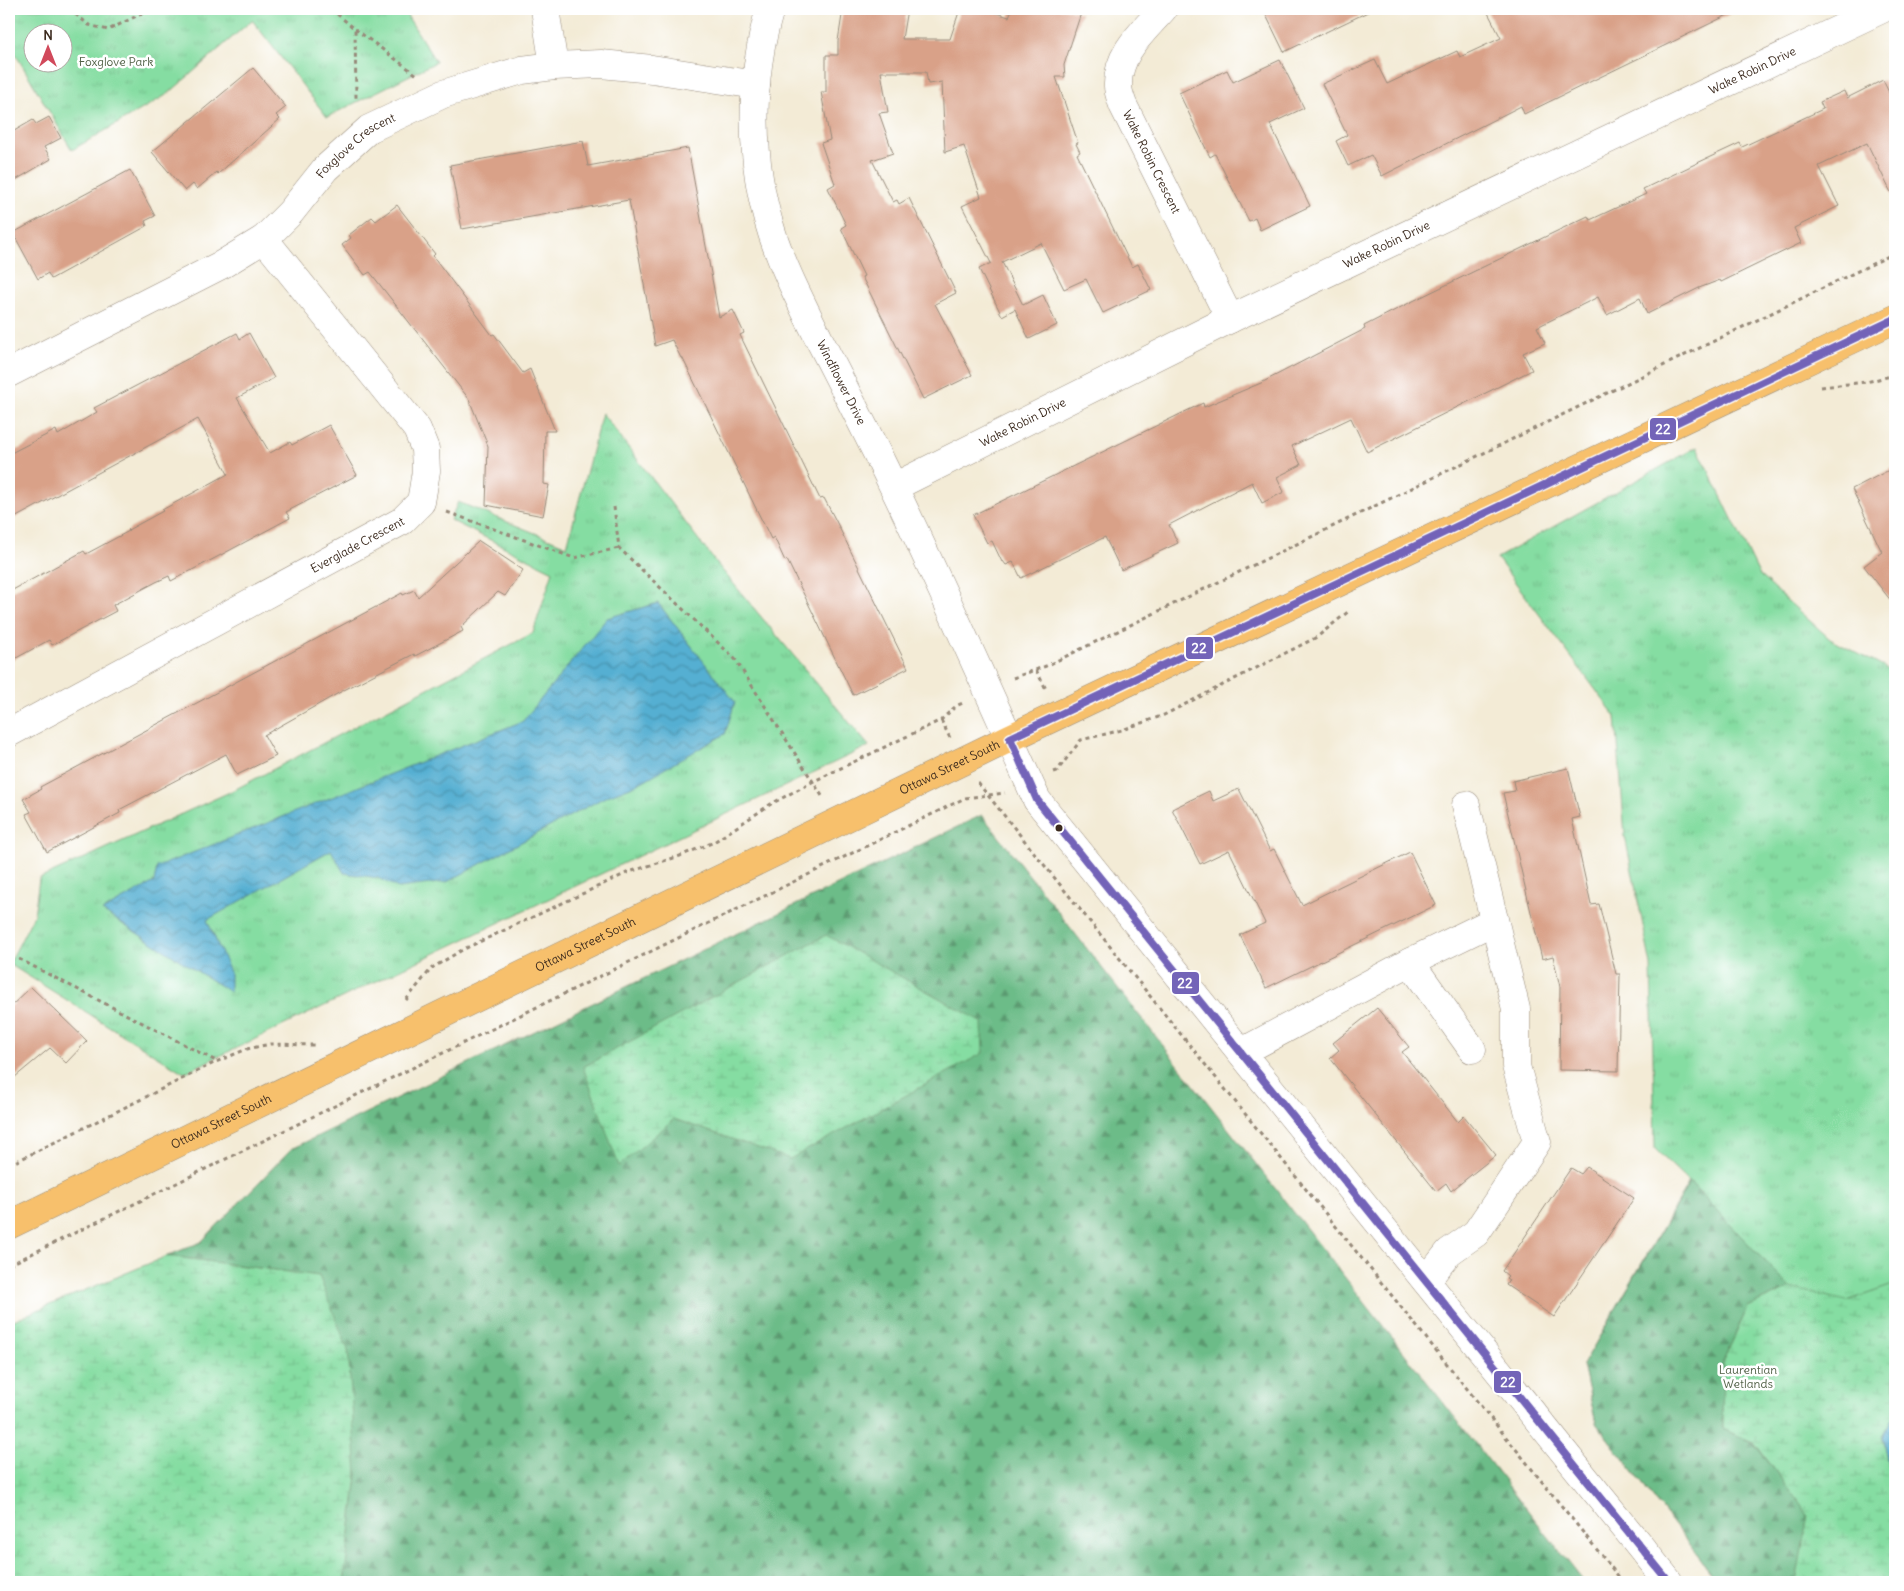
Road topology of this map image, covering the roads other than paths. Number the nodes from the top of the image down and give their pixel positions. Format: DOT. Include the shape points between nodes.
graph roads {
  1 [pos="545,9"];
  2 [pos="770,9"];
  3 [pos="1163,9"];
  4 [pos="1882,9"];
  5 [pos="554,66"];
  6 [pos="756,85"];
  7 [pos="264,239"];
  8 [pos="1230,319"];
  9 [pos="1895,319"];
  10 [pos="10,370"];
  11 [pos="894,487"];
  12 [pos="9,733"];
  13 [pos="1010,738"];
  14 [pos="1466,805"];
  15 [pos="1494,921"];
  16 [pos="1410,962"];
  17 [pos="1472,1049"];
  18 [pos="1242,1052"];
  19 [pos="9,1225"];
  20 [pos="1426,1281"];
  21 [pos="1669,1582"];
  1 -- 5 [label="street"];
  2 -- 6 [label="street, Windflower Drive" via="762,37"];
  3 -- 8 [label="street, Wake Robin Crescent" via="1130,46 1122,62 1118,85 1122,105"];
  4 -- 8 [label="street, Wake Robin Drive"];
  5 -- 6 [label="street, Foxglove Crescent" via="601,64"];
  5 -- 7 [label="street, Foxglove Crescent" via="522,70 443,94 369,129 325,169 290,213"];
  6 -- 11 [label="street, Windflower Drive" via="754,129 759,179 772,232 793,286"];
  7 -- 10 [label="street, Foxglove Crescent" via="223,264"];
  7 -- 12 [label="street, Everglade Crescent" via="417,429 425,449 426,471 420,502 402,521"];
  8 -- 11 [label="street, Wake Robin Drive"];
  9 -- 13 [label="main road, Ottawa Street South"];
  11 -- 13 [label="street, Windflower Drive"];
  13 -- 18 [label="street, Windflower Drive" via="1038,800"];
  13 -- 19 [label="main road, Ottawa Street South"];
  14 -- 15 [label="street"];
  15 -- 16 [label="street"];
  15 -- 20 [label="street" via="1516,1010 1516,1066 1537,1142 1476,1233 1449,1252"];
  16 -- 17 [label="street"];
  16 -- 18 [label="street"];
  18 -- 20 [label="street, Windflower Drive"];
  20 -- 21 [label="street, Windflower Drive"];
}
